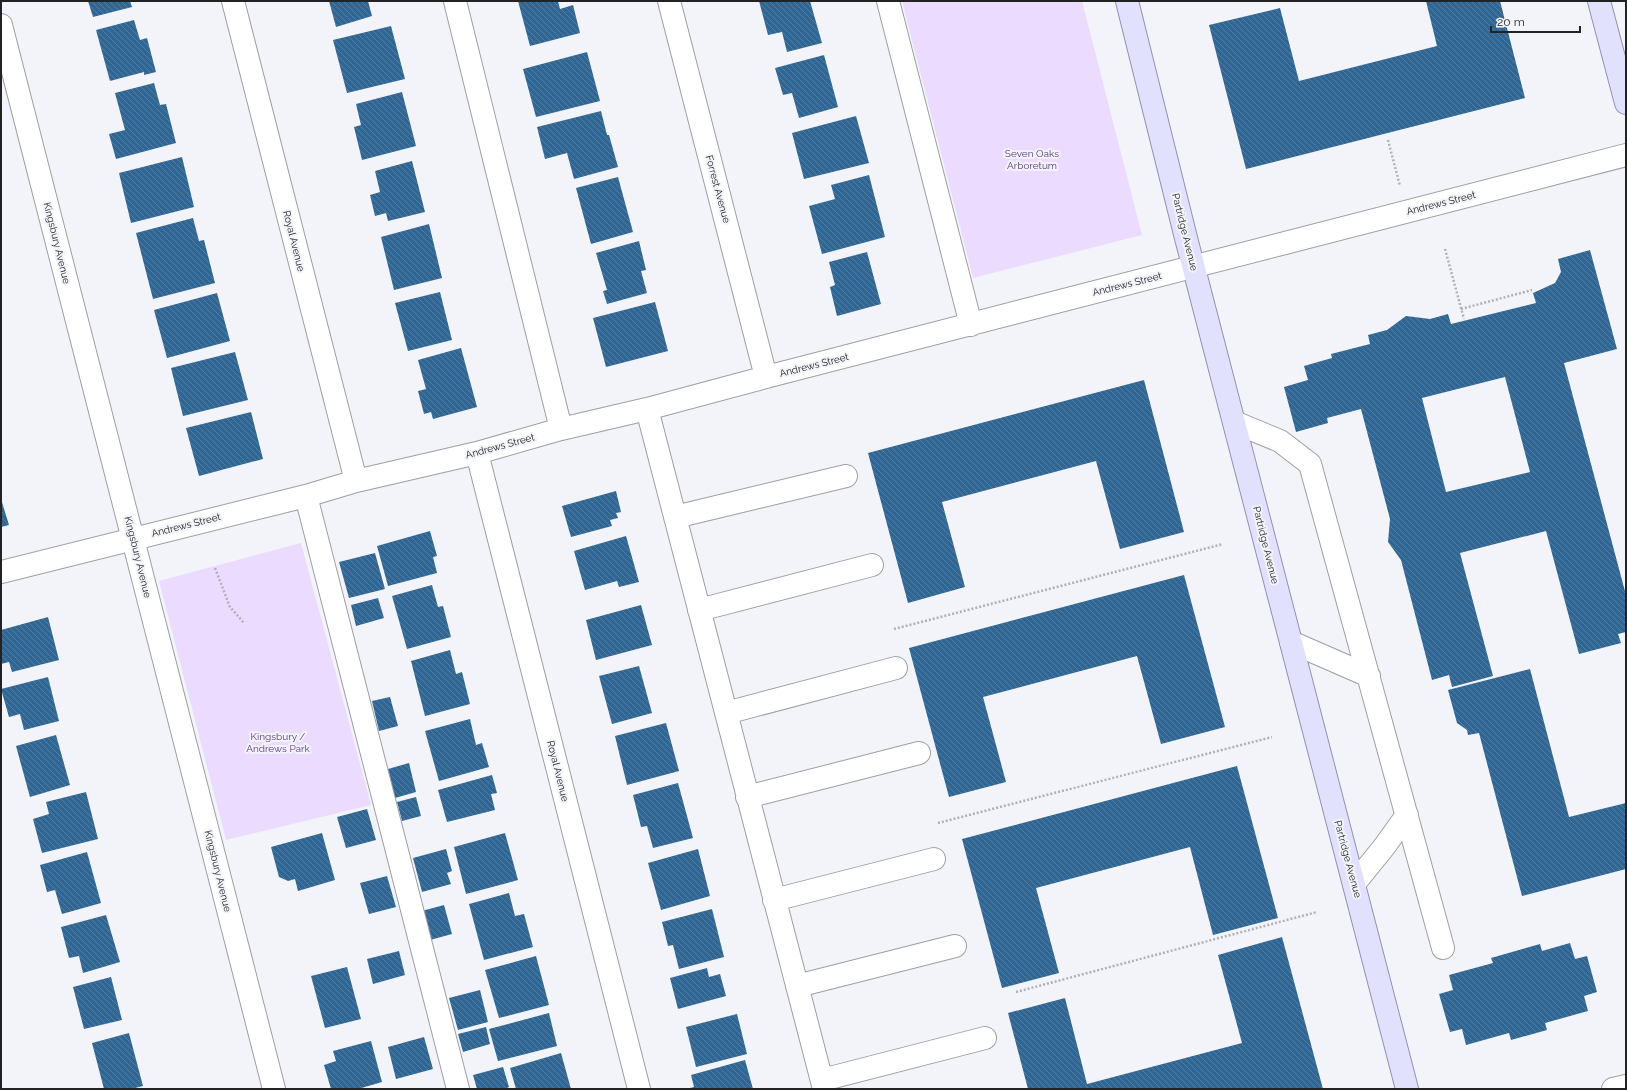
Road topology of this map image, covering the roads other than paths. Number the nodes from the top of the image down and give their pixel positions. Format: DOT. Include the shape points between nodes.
graph roads {
  1 [pos="233,1"];
  2 [pos="455,1"];
  3 [pos="669,1"];
  4 [pos="888,1"];
  5 [pos="1127,1"];
  6 [pos="1599,1"];
  7 [pos="1,25"];
  8 [pos="1626,103"];
  9 [pos="1626,155"];
  10 [pos="1194,267"];
  11 [pos="971,324"];
  12 [pos="766,377"];
  13 [pos="647,409"];
  14 [pos="1234,422"];
  15 [pos="561,429"];
  16 [pos="477,452"];
  17 [pos="846,476"];
  18 [pos="356,481"];
  19 [pos="306,496"];
  20 [pos="675,517"];
  21 [pos="133,538"];
  22 [pos="872,565"];
  23 [pos="1,572"];
  24 [pos="699,610"];
  25 [pos="1291,642"];
  26 [pos="896,668"];
  27 [pos="1369,676"];
  28 [pos="726,713"];
  29 [pos="919,753"];
  30 [pos="747,797"];
  31 [pos="1407,815"];
  32 [pos="934,859"];
  33 [pos="1354,884"];
  34 [pos="774,900"];
  35 [pos="955,946"];
  36 [pos="1443,948"];
  37 [pos="797,986"];
  38 [pos="985,1038"];
  39 [pos="823,1085"];
  40 [pos="1626,1086"];
  41 [pos="274,1089"];
  42 [pos="458,1089"];
  43 [pos="638,1089"];
  44 [pos="1407,1089"];
  45 [pos="1613,1089"];
  1 -- 18 [label="street, Royal Avenue"];
  2 -- 15 [label="street"];
  3 -- 12 [label="street, Forrest Avenue"];
  4 -- 11 [label="street"];
  5 -- 10 [label="main road, Partridge Avenue"];
  6 -- 8 [label="main road"];
  7 -- 21 [label="street, Kingsbury Avenue"];
  9 -- 10 [label="street, Andrews Street"];
  10 -- 11 [label="street, Andrews Street"];
  10 -- 14 [label="main road, Partridge Avenue"];
  11 -- 12 [label="street, Andrews Street"];
  12 -- 13 [label="street, Andrews Street"];
  13 -- 15 [label="street, Andrews Street"];
  13 -- 20 [label="street"];
  14 -- 25 [label="main road, Partridge Avenue"];
  14 -- 27 [label="street" via="1280,441 1310,464"];
  15 -- 16 [label="street, Andrews Street"];
  16 -- 18 [label="street, Andrews Street"];
  16 -- 43 [label="street, Royal Avenue"];
  17 -- 20 [label="street"];
  18 -- 19 [label="street, Andrews Street"];
  19 -- 21 [label="street, Andrews Street"];
  19 -- 42 [label="street"];
  20 -- 24 [label="street"];
  21 -- 23 [label="street, Andrews Street"];
  21 -- 41 [label="street, Kingsbury Avenue"];
  22 -- 24 [label="street"];
  24 -- 28 [label="street"];
  25 -- 27 [label="street"];
  25 -- 33 [label="main road, Partridge Avenue"];
  26 -- 28 [label="street"];
  27 -- 31 [label="street"];
  28 -- 30 [label="street"];
  29 -- 30 [label="street"];
  30 -- 34 [label="street"];
  31 -- 33 [label="street"];
  31 -- 36 [label="street"];
  32 -- 34 [label="street"];
  33 -- 44 [label="main road, Partridge Avenue"];
  34 -- 37 [label="street"];
  35 -- 37 [label="street"];
  37 -- 39 [label="street"];
  38 -- 39 [label="street"];
  40 -- 45 [label="street"];
}
